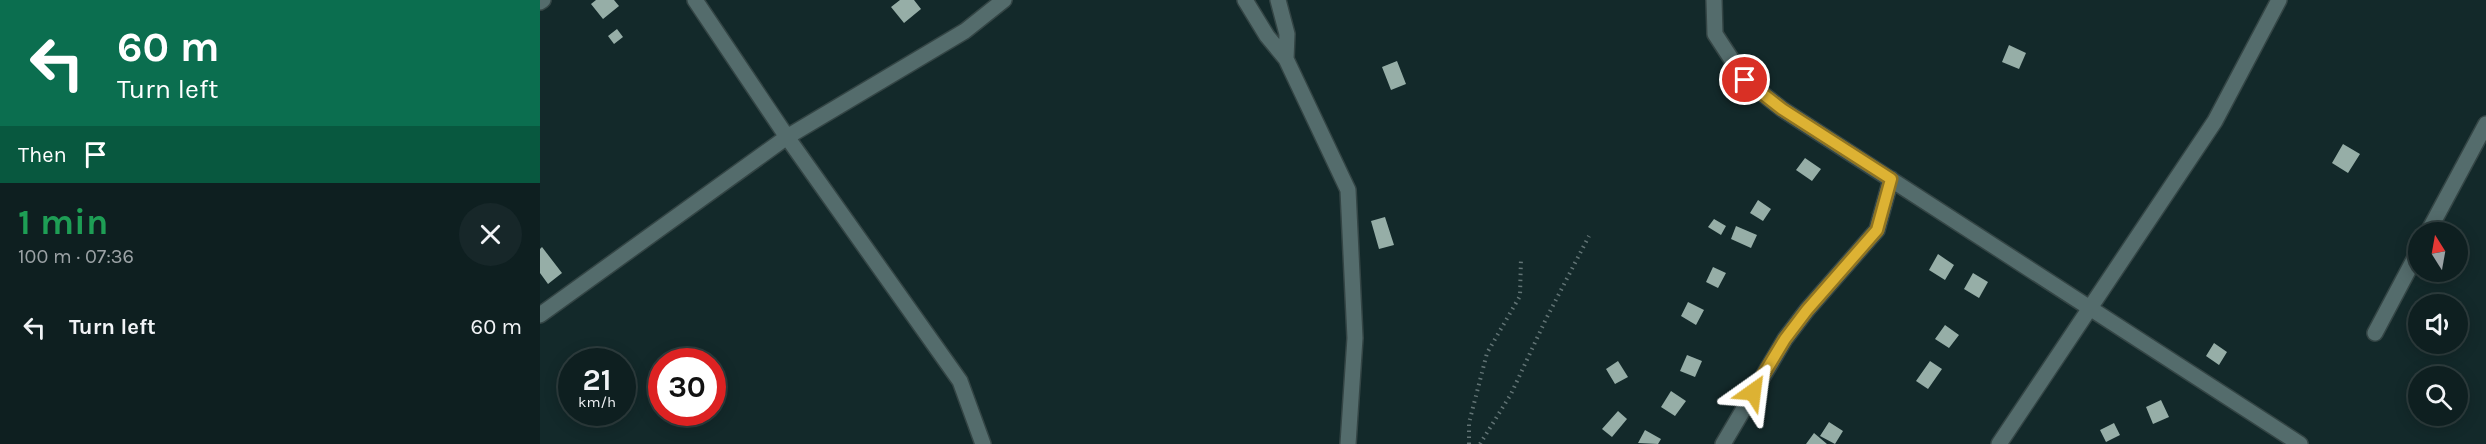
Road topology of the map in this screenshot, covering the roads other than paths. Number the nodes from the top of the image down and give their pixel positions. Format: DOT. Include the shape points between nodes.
graph roads {
  1 [pos="695,0"];
  2 [pos="1004,0"];
  3 [pos="1245,0"];
  4 [pos="1278,0"];
  5 [pos="1714,0"];
  6 [pos="2279,0"];
  7 [pos="1286,59"];
  8 [pos="2486,124"];
  9 [pos="787,137"];
  10 [pos="1891,179"];
  11 [pos="2433,222"];
  12 [pos="2408,271"];
  13 [pos="2089,308"];
  14 [pos="540,315"];
  15 [pos="2375,333"];
  16 [pos="983,444"];
  17 [pos="1348,444"];
  18 [pos="1723,444"];
  19 [pos="1999,444"];
  20 [pos="2300,444"];
  1 -- 9 [label="street"];
  2 -- 9 [label="street" via="965,31"];
  3 -- 7 [label="street"];
  4 -- 7 [label="street" via="1287,34"];
  5 -- 10 [label="street" via="1715,34 1745,80 1782,109"];
  6 -- 13 [label="street" via="2215,122"];
  7 -- 17 [label="street" via="1348,190 1355,338"];
  8 -- 11 [label="street"];
  9 -- 14 [label="street"];
  9 -- 16 [label="street" via="960,381"];
  10 -- 13 [label="street"];
  10 -- 18 [label="street" via="1877,230 1785,339"];
  12 -- 15 [label="street"];
  13 -- 19 [label="street"];
  13 -- 20 [label="street"];
}
